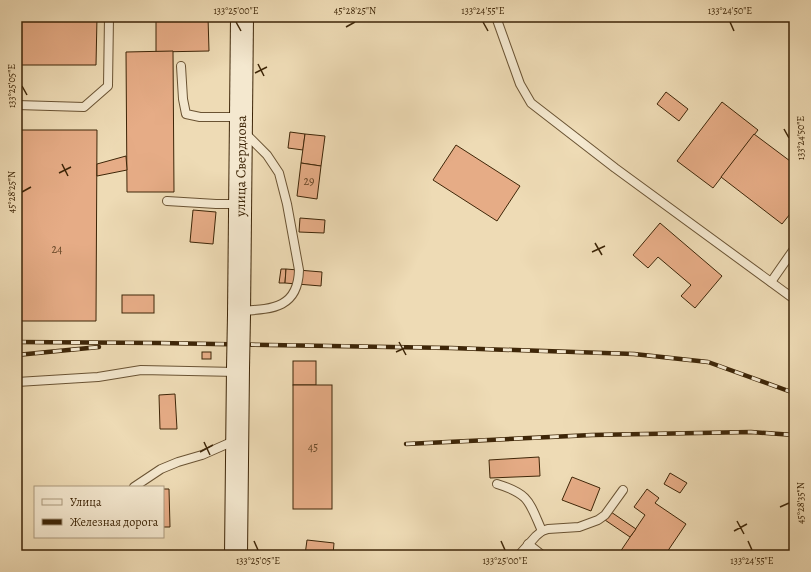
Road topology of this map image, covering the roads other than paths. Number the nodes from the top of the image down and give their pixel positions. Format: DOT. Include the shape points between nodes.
graph roads {
  1 [pos="109,17"];
  2 [pos="242,17"];
  3 [pos="496,17"];
  4 [pos="181,66"];
  5 [pos="17,105"];
  6 [pos="241,123"];
  7 [pos="167,201"];
  8 [pos="240,204"];
  9 [pos="794,249"];
  10 [pos="771,282"];
  11 [pos="794,299"];
  12 [pos="239,313"];
  13 [pos="238,370"];
  14 [pos="17,382"];
  15 [pos="237,440"];
  16 [pos="497,484"];
  17 [pos="136,486"];
  18 [pos="623,490"];
  19 [pos="542,532"];
  20 [pos="528,544"];
  21 [pos="236,555"];
  22 [pos="519,555"];
  23 [pos="542,555"];
  1 -- 5 [label="lane" via="108,86 84,107"];
  2 -- 6 [label="main road, улица Свердлова"];
  3 -- 10 [label="lane" via="520,84 531,103"];
  4 -- 6 [label="lane" via="186,114"];
  6 -- 8 [label="main road, улица Свердлова"];
  6 -- 12 [label="lane" via="279,172 299,278 295,291 280,306"];
  7 -- 8 [label="lane"];
  8 -- 12 [label="main road, улица Свердлова"];
  9 -- 10 [label="lane"];
  10 -- 11 [label="lane"];
  12 -- 13 [label="main road, улица Свердлова, bridge"];
  13 -- 14 [label="lane" via="141,370 98,377"];
  13 -- 15 [label="main road"];
  15 -- 17 [label="lane" via="178,462"];
  15 -- 21 [label="main road"];
  16 -- 19 [label="lane" via="511,488 526,498"];
  18 -- 19 [label="lane" via="605,515 598,520 579,527 548,529"];
  19 -- 20 [label="lane"];
  20 -- 22 [label="lane"];
  20 -- 23 [label="lane"];
}
